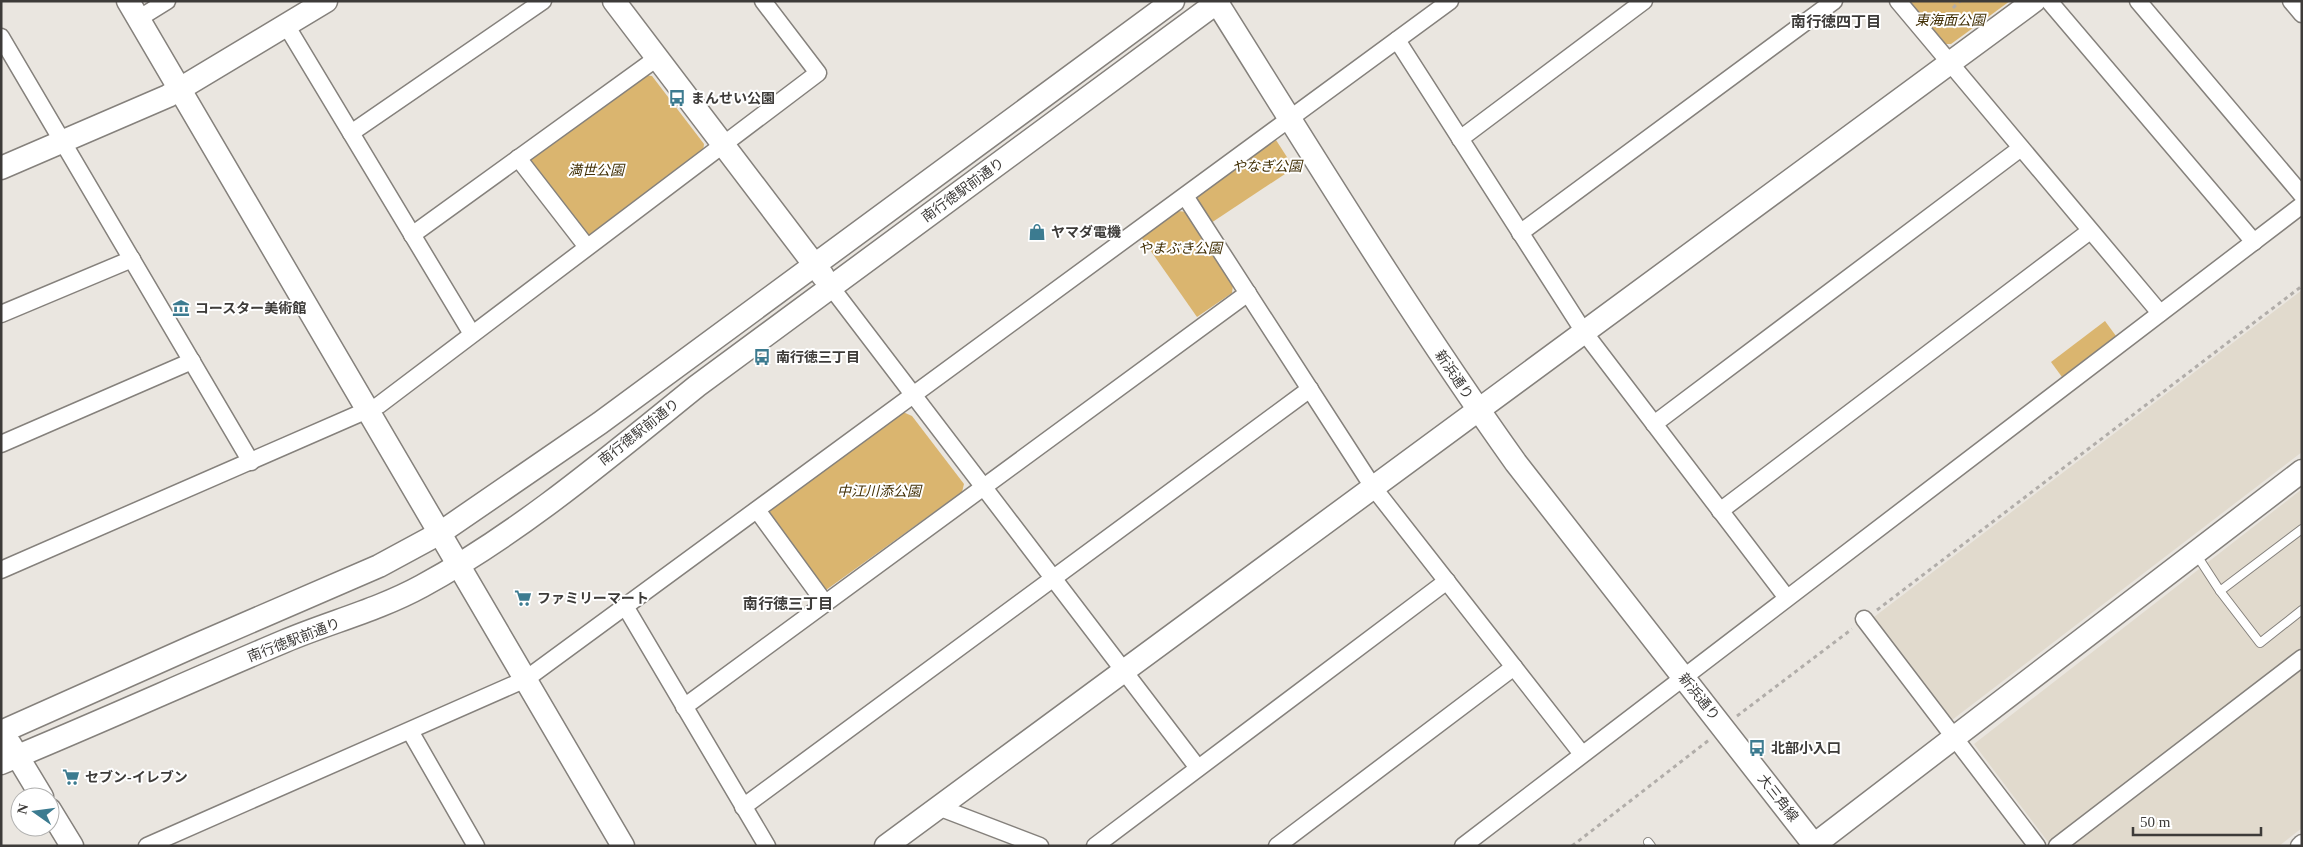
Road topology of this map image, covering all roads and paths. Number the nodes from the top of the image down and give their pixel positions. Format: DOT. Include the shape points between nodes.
graph roads {
  1 [pos="167,1"];
  2 [pos="326,1"];
  3 [pos="542,1"];
  4 [pos="614,1"];
  5 [pos="763,1"];
  6 [pos="1173,1"];
  7 [pos="1450,1"];
  8 [pos="1644,1"];
  9 [pos="1834,1"];
  10 [pos="1898,1"];
  11 [pos="1960,1"];
  12 [pos="2034,1"];
  13 [pos="2049,1"];
  14 [pos="2138,1"];
  15 [pos="2291,1"];
  16 [pos="1217,2"];
  17 [pos="1952,8"];
  18 [pos="133,10"];
  19 [pos="2302,14"];
  20 [pos="286,26"];
  21 [pos="1,37"];
  22 [pos="1397,40"];
  23 [pos="657,58"];
  24 [pos="1950,63"];
  25 [pos="180,90"];
  26 [pos="1290,120"];
  27 [pos="351,133"];
  28 [pos="1460,139"];
  29 [pos="63,141"];
  30 [pos="724,144"];
  31 [pos="2021,148"];
  32 [pos="518,158"];
  33 [pos="1,168"];
  34 [pos="2302,195"];
  35 [pos="1185,196"];
  36 [pos="2302,205"];
  37 [pos="2090,231"];
  38 [pos="1520,233"];
  39 [pos="412,235"];
  40 [pos="2254,242"];
  41 [pos="587,247"];
  42 [pos="132,259"];
  43 [pos="814,264"];
  44 [pos="2302,286"];
  45 [pos="831,287"];
  46 [pos="1248,293"];
  47 [pos="2160,313"];
  48 [pos="1,314"];
  49 [pos="1584,332"];
  50 [pos="472,334"];
  51 [pos="192,361"];
  52 [pos="1310,389"];
  53 [pos="913,395"];
  54 [pos="1478,410"];
  55 [pos="368,411"];
  56 [pos="1654,424"];
  57 [pos="1,444"];
  58 [pos="251,462"];
  59 [pos="2301,472"];
  60 [pos="983,486"];
  61 [pos="1373,487"];
  62 [pos="757,510"];
  63 [pos="1720,511"];
  64 [pos="2302,529"];
  65 [pos="440,533"];
  66 [pos="2195,552"];
  67 [pos="458,565"];
  68 [pos="1,570"];
  69 [pos="1053,579"];
  70 [pos="1447,581"];
  71 [pos="2220,591"];
  72 [pos="1787,598"];
  73 [pos="825,603"];
  74 [pos="625,606"];
  75 [pos="2302,610"];
  76 [pos="1864,619"];
  77 [pos="2302,658"];
  78 [pos="1514,667"];
  79 [pos="1123,671"];
  80 [pos="1683,678"];
  81 [pos="526,680"];
  82 [pos="684,707"];
  83 [pos="1724,727"];
  84 [pos="2,731"];
  85 [pos="410,731"];
  86 [pos="1953,736"];
  87 [pos="1582,754"];
  88 [pos="9,760"];
  89 [pos="1198,768"];
  90 [pos="33,787"];
  91 [pos="744,806"];
  92 [pos="938,807"];
  93 [pos="60,826"];
  94 [pos="2302,843"];
  95 [pos="1814,845"];
  96 [pos="72,846"];
  97 [pos="147,846"];
  98 [pos="476,846"];
  99 [pos="623,846"];
  100 [pos="767,846"];
  101 [pos="886,846"];
  102 [pos="1040,846"];
  103 [pos="1095,846"];
  104 [pos="1277,846"];
  105 [pos="1463,846"];
  106 [pos="1572,846"];
  107 [pos="2037,846"];
  108 [pos="2057,846"];
  109 [pos="2299,846"];
  1 -- 18 [label="street"];
  2 -- 20 [label="street"];
  3 -- 27 [label="street"];
  4 -- 23 [label="street"];
  5 -- 30 [label="street" via="818,73"];
  6 -- 43 [label="street, 南行徳駅前通り"];
  7 -- 22 [label="street"];
  8 -- 28 [label="street"];
  9 -- 38 [label="street"];
  10 -- 24 [label="street"];
  11 -- 17 [label="path"];
  12 -- 24 [label="street"];
  13 -- 40 [label="street"];
  14 -- 34 [label="street"];
  15 -- 19 [label="street"];
  16 -- 26 [label="street, 新浜通り"];
  16 -- 45 [label="street, 南行徳駅前通り"];
  18 -- 25 [label="street"];
  20 -- 25 [label="street"];
  20 -- 27 [label="street"];
  21 -- 29 [label="street"];
  22 -- 26 [label="street"];
  22 -- 28 [label="street"];
  23 -- 30 [label="street"];
  23 -- 32 [label="street"];
  24 -- 31 [label="street"];
  24 -- 49 [label="street"];
  25 -- 29 [label="street"];
  25 -- 55 [label="street"];
  26 -- 35 [label="street"];
  26 -- 54 [label="street, 新浜通り" via="1400,295"];
  27 -- 39 [label="street"];
  28 -- 38 [label="street"];
  29 -- 33 [label="street"];
  29 -- 42 [label="street"];
  30 -- 41 [label="street"];
  30 -- 43 [label="street"];
  31 -- 37 [label="street"];
  31 -- 56 [label="street"];
  32 -- 39 [label="street"];
  32 -- 41 [label="street"];
  35 -- 46 [label="street"];
  35 -- 53 [label="street"];
  36 -- 40 [label="street"];
  37 -- 47 [label="street"];
  37 -- 63 [label="street"];
  38 -- 49 [label="street"];
  39 -- 50 [label="street"];
  40 -- 47 [label="street"];
  41 -- 50 [label="street"];
  42 -- 48 [label="street"];
  42 -- 51 [label="street"];
  43 -- 45 [label="street"];
  43 -- 65 [label="street, 南行徳駅前通り" via="600,422"];
  44 -- 76 [label="path"];
  45 -- 53 [label="street"];
  45 -- 67 [label="street, 南行徳駅前通り" via="551,500"];
  46 -- 52 [label="street"];
  46 -- 60 [label="street"];
  47 -- 72 [label="street"];
  49 -- 54 [label="street"];
  49 -- 56 [label="street"];
  50 -- 55 [label="street"];
  51 -- 57 [label="street"];
  51 -- 58 [label="street"];
  52 -- 61 [label="street"];
  52 -- 69 [label="street"];
  53 -- 60 [label="street"];
  53 -- 62 [label="street"];
  54 -- 61 [label="street"];
  54 -- 80 [label="street, 新浜通り"];
  55 -- 58 [label="street"];
  55 -- 65 [label="street"];
  56 -- 63 [label="street"];
  58 -- 68 [label="street"];
  59 -- 66 [label="street"];
  60 -- 69 [label="street"];
  60 -- 73 [label="street"];
  61 -- 70 [label="street"];
  61 -- 79 [label="street"];
  62 -- 73 [label="street"];
  62 -- 74 [label="street"];
  63 -- 72 [label="street"];
  64 -- 71 [label="lane"];
  65 -- 67 [label="street"];
  65 -- 84 [label="street, 南行徳駅前通り" via="379,566"];
  66 -- 71 [label="lane"];
  66 -- 86 [label="street"];
  67 -- 81 [label="street"];
  67 -- 88 [label="street, 南行徳駅前通り" via="377,608 287,640"];
  69 -- 79 [label="street"];
  69 -- 91 [label="street"];
  70 -- 78 [label="street"];
  70 -- 89 [label="street"];
  71 -- 75 [label="lane" via="2260,643"];
  72 -- 80 [label="street"];
  73 -- 82 [label="street"];
  74 -- 81 [label="street"];
  74 -- 82 [label="street"];
  76 -- 83 [label="path"];
  76 -- 86 [label="street"];
  77 -- 108 [label="street"];
  78 -- 87 [label="street"];
  78 -- 104 [label="street"];
  79 -- 89 [label="street"];
  79 -- 92 [label="street"];
  80 -- 83 [label="street, 新浜通り"];
  80 -- 87 [label="street"];
  81 -- 85 [label="street"];
  81 -- 99 [label="street"];
  82 -- 91 [label="street"];
  83 -- 95 [label="street, 大三角線"];
  83 -- 106 [label="path"];
  84 -- 88 [label="street"];
  85 -- 97 [label="street"];
  85 -- 98 [label="street"];
  86 -- 95 [label="street"];
  86 -- 107 [label="street"];
  87 -- 105 [label="street"];
  88 -- 90 [label="street"];
  89 -- 103 [label="street"];
  91 -- 100 [label="street"];
  92 -- 101 [label="street"];
  92 -- 102 [label="street"];
  93 -- 96 [label="street"];
  94 -- 109 [label="street"];
}
